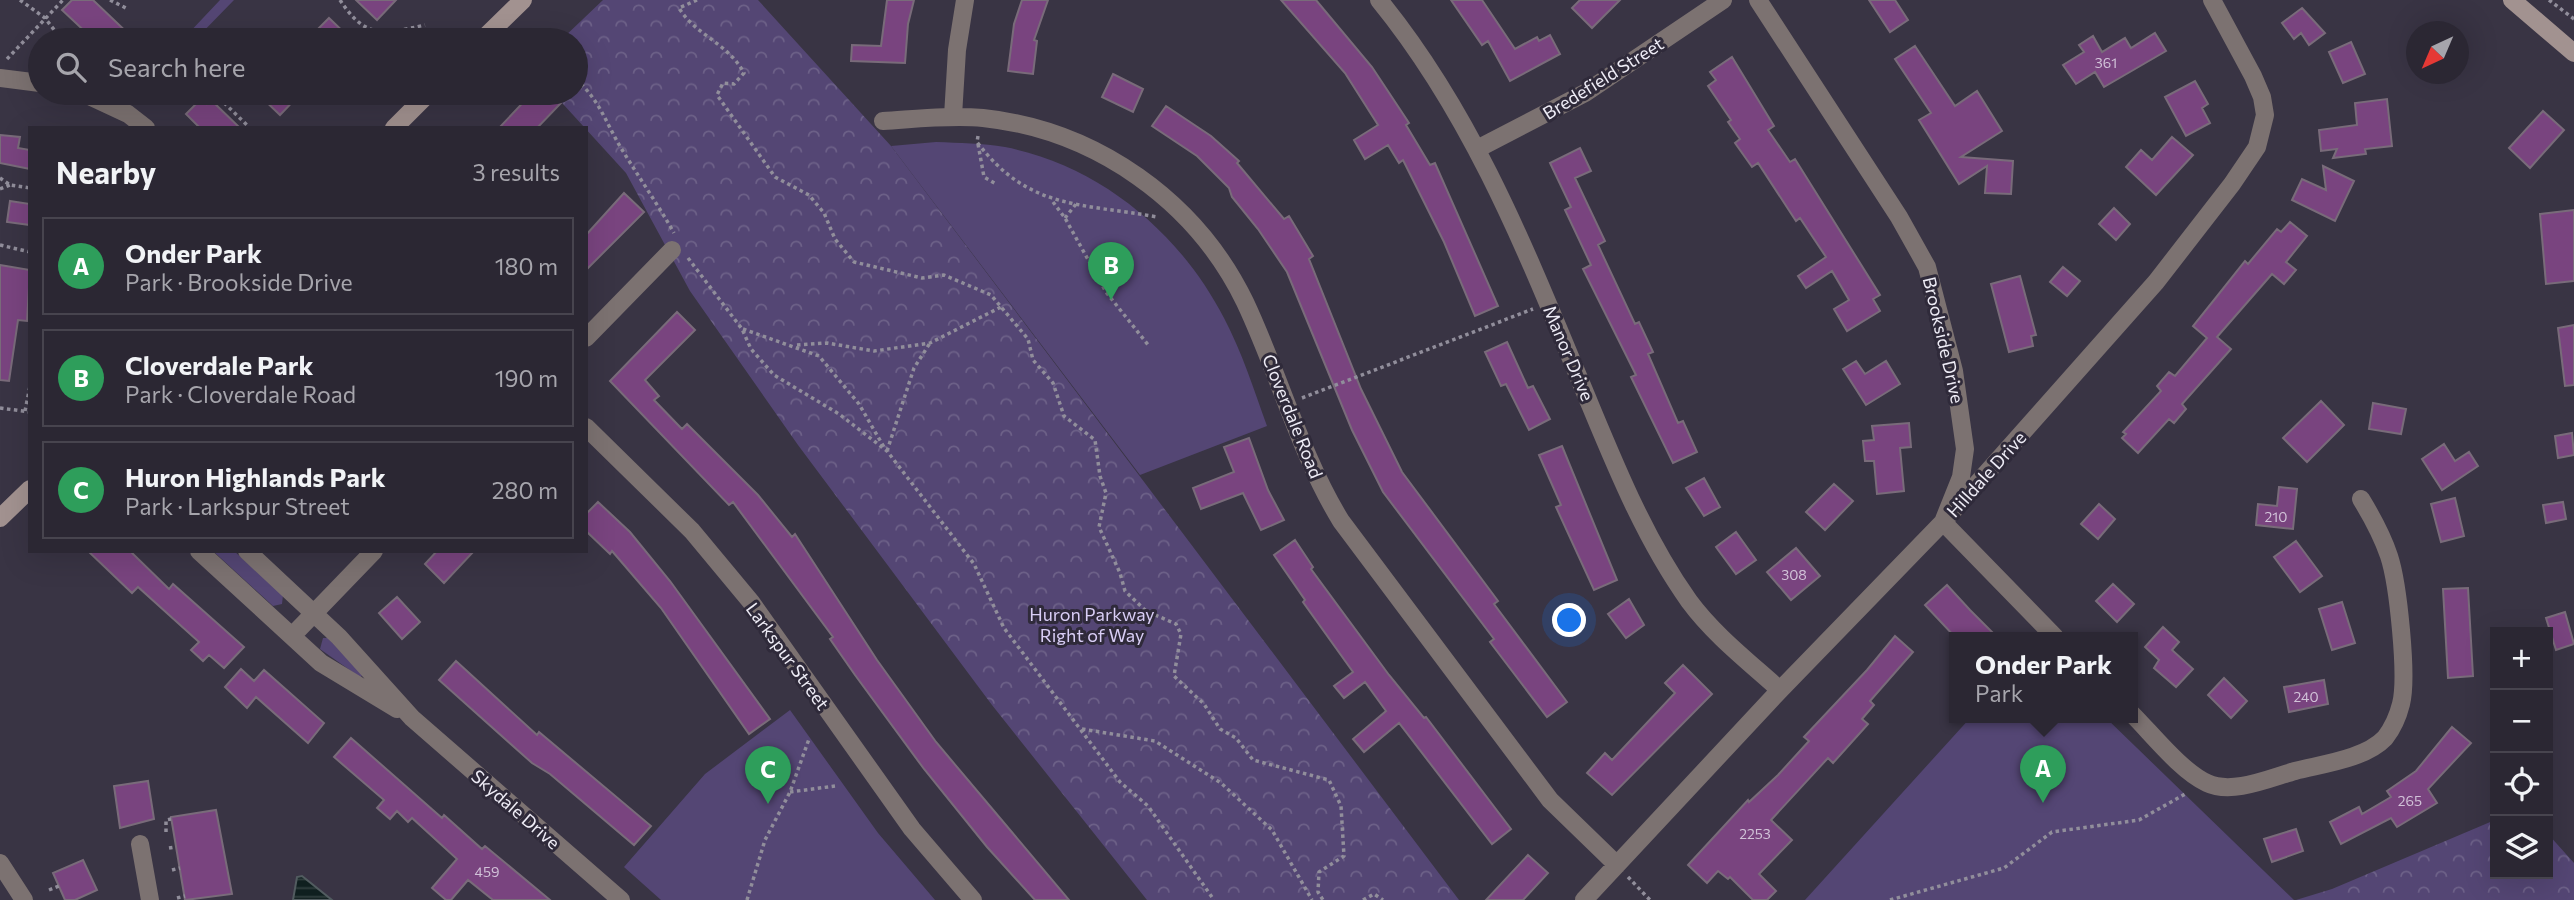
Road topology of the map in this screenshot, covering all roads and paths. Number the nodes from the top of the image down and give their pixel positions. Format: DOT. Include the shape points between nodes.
graph roads {
  1 [pos="20,0"];
  2 [pos="62,0"];
  3 [pos="110,0"];
  4 [pos="340,0"];
  5 [pos="523,0"];
  6 [pos="697,0"];
  7 [pos="965,0"];
  8 [pos="1379,0"];
  9 [pos="1723,0"];
  10 [pos="1758,0"];
  11 [pos="2212,0"];
  12 [pos="2512,0"];
  13 [pos="2549,0"];
  14 [pos="128,9"];
  15 [pos="45,18"];
  16 [pos="2574,19"];
  17 [pos="425,25"];
  18 [pos="36,28"];
  19 [pos="53,28"];
  20 [pos="367,28"];
  21 [pos="411,28"];
  22 [pos="494,28"];
  23 [pos="28,36"];
  24 [pos="2574,53"];
  25 [pos="7,58"];
  26 [pos="0,78"];
  27 [pos="28,82"];
  28 [pos="588,90"];
  29 [pos="109,105"];
  30 [pos="226,105"];
  31 [pos="417,105"];
  32 [pos="953,116"];
  33 [pos="883,121"];
  34 [pos="143,126"];
  35 [pos="248,126"];
  36 [pos="396,126"];
  37 [pos="978,134"];
  38 [pos="977,142"];
  39 [pos="1479,148"];
  40 [pos="0,178"];
  41 [pos="996,184"];
  42 [pos="10,185"];
  43 [pos="28,188"];
  44 [pos="0,189"];
  45 [pos="1051,201"];
  46 [pos="1076,204"];
  47 [pos="1157,217"];
  48 [pos="1065,218"];
  49 [pos="0,245"];
  50 [pos="679,250"];
  51 [pos="28,252"];
  52 [pos="1548,304"];
  53 [pos="1001,307"];
  54 [pos="742,329"];
  55 [pos="588,336"];
  56 [pos="930,343"];
  57 [pos="797,345"];
  58 [pos="1149,346"];
  59 [pos="1302,398"];
  60 [pos="0,408"];
  61 [pos="28,411"];
  62 [pos="588,429"];
  63 [pos="887,451"];
  64 [pos="28,491"];
  65 [pos="2361,499"];
  66 [pos="0,518"];
  67 [pos="1943,522"];
  68 [pos="201,553"];
  69 [pos="249,553"];
  70 [pos="372,553"];
  71 [pos="314,613"];
  72 [pos="2050,632"];
  73 [pos="292,636"];
  74 [pos="1780,690"];
  75 [pos="412,718"];
  76 [pos="2138,720"];
  77 [pos="1080,728"];
  78 [pos="809,739"];
  79 [pos="2220,785"];
  80 [pos="835,786"];
  81 [pos="790,792"];
  82 [pos="171,819"];
  83 [pos="166,832"];
  84 [pos="140,844"];
  85 [pos="175,847"];
  86 [pos="169,848"];
  87 [pos="0,863"];
  88 [pos="1617,865"];
  89 [pos="180,868"];
  90 [pos="172,870"];
  91 [pos="59,886"];
  92 [pos="49,890"];
  93 [pos="185,896"];
  94 [pos="177,898"];
  95 [pos="24,900"];
  96 [pos="150,900"];
  97 [pos="621,900"];
  98 [pos="747,900"];
  99 [pos="973,900"];
  100 [pos="1214,900"];
  101 [pos="1312,900"];
  102 [pos="1323,900"];
  103 [pos="1363,900"];
  104 [pos="1383,900"];
  105 [pos="1584,900"];
  106 [pos="1650,900"];
  107 [pos="1890,900"];
  1 -- 15 [label="path"];
  2 -- 15 [label="path"];
  3 -- 14 [label="path"];
  4 -- 20 [label="path"];
  5 -- 22 [label="main road"];
  6 -- 53 [label="path" via="679,8 688,23 735,56 744,73 734,84 723,83 717,95 775,177 809,195 854,262 922,278 944,275 991,295"];
  7 -- 32 [label="street"];
  8 -- 39 [label="street, Manor Drive" via="1417,49"];
  9 -- 39 [label="street, Bredefield Street" via="1585,93"];
  10 -- 67 [label="street, Brookside Drive" via="1927,267 1954,371 1965,449 1962,477"];
  11 -- 67 [label="street, Hilldale Drive" via="2262,97 2265,115 2257,147 2156,282"];
  12 -- 24 [label="main road"];
  13 -- 16 [label="path"];
  15 -- 18 [label="path"];
  15 -- 19 [label="path"];
  17 -- 21 [label="path"];
  23 -- 25 [label="path"];
  26 -- 27 [label="street"];
  28 -- 50 [label="path" via="646,183"];
  29 -- 34 [label="street"];
  30 -- 35 [label="path"];
  31 -- 36 [label="main road"];
  32 -- 33 [label="street, Cloverdale Road"];
  32 -- 88 [label="street, Cloverdale Road" via="1016,122 1091,149 1144,178 1199,232 1244,301 1323,490 1341,521 1550,800"];
  37 -- 38 [label="path"];
  38 -- 41 [label="path" via="984,177"];
  38 -- 45 [label="path" via="1014,180"];
  39 -- 52 [label="street, Manor Drive"];
  40 -- 42 [label="path"];
  42 -- 43 [label="path"];
  42 -- 44 [label="path"];
  45 -- 46 [label="path"];
  45 -- 48 [label="path"];
  46 -- 47 [label="path"];
  46 -- 48 [label="path"];
  48 -- 58 [label="path" via="1095,275"];
  49 -- 51 [label="path"];
  50 -- 54 [label="path"];
  50 -- 55 [label="street"];
  52 -- 59 [label="path"];
  52 -- 74 [label="street, Manor Drive" via="1614,460 1667,568 1710,625"];
  53 -- 56 [label="path"];
  53 -- 102 [label="path" via="1028,339 1032,360 1053,383 1064,416 1095,440 1106,494 1099,527 1125,591 1146,611 1176,624 1181,634 1174,676 1252,760 1329,780 1341,806 1345,844 1344,856 1319,872 1318,892"];
  54 -- 57 [label="path"];
  54 -- 63 [label="path" via="751,349 775,374"];
  56 -- 57 [label="path" via="874,351"];
  56 -- 63 [label="path" via="914,368"];
  57 -- 63 [label="path" via="819,356 859,404"];
  60 -- 61 [label="path"];
  62 -- 99 [label="street, Larkspur Street" via="692,531 751,602 912,829"];
  63 -- 77 [label="path" via="974,564 1004,628"];
  64 -- 66 [label="main road"];
  65 -- 79 [label="street" via="2390,559 2399,604 2402,703 2391,728 2375,746 2359,753 2251,783"];
  67 -- 72 [label="street"];
  67 -- 74 [label="street, Hilldale Drive"];
  68 -- 73 [label="street, Skydale Drive"];
  69 -- 71 [label="street, Skydale Drive"];
  70 -- 71 [label="street"];
  71 -- 73 [label="street"];
  71 -- 75 [label="street, Skydale Drive"];
  73 -- 75 [label="street, Skydale Drive" via="321,663"];
  74 -- 88 [label="street, Hilldale Drive"];
  75 -- 97 [label="street, Skydale Drive"];
  76 -- 79 [label="street" via="2189,769 2207,783"];
  77 -- 100 [label="path" via="1120,782 1148,806"];
  77 -- 101 [label="path" via="1155,741 1221,783 1272,830"];
  78 -- 81 [label="path"];
  79 -- 107 [label="path" via="2180,795 2139,820 2052,832 2004,868"];
  80 -- 81 [label="path"];
  81 -- 98 [label="path" via="765,840"];
  82 -- 83 [label="path" via="166,820"];
  84 -- 96 [label="street"];
  85 -- 86 [label="path"];
  87 -- 95 [label="street"];
  88 -- 105 [label="street, Hilldale Drive"];
  88 -- 106 [label="path"];
  89 -- 90 [label="path"];
  91 -- 92 [label="path"];
  93 -- 94 [label="path"];
  103 -- 104 [label="path" via="1374,894"];
}
